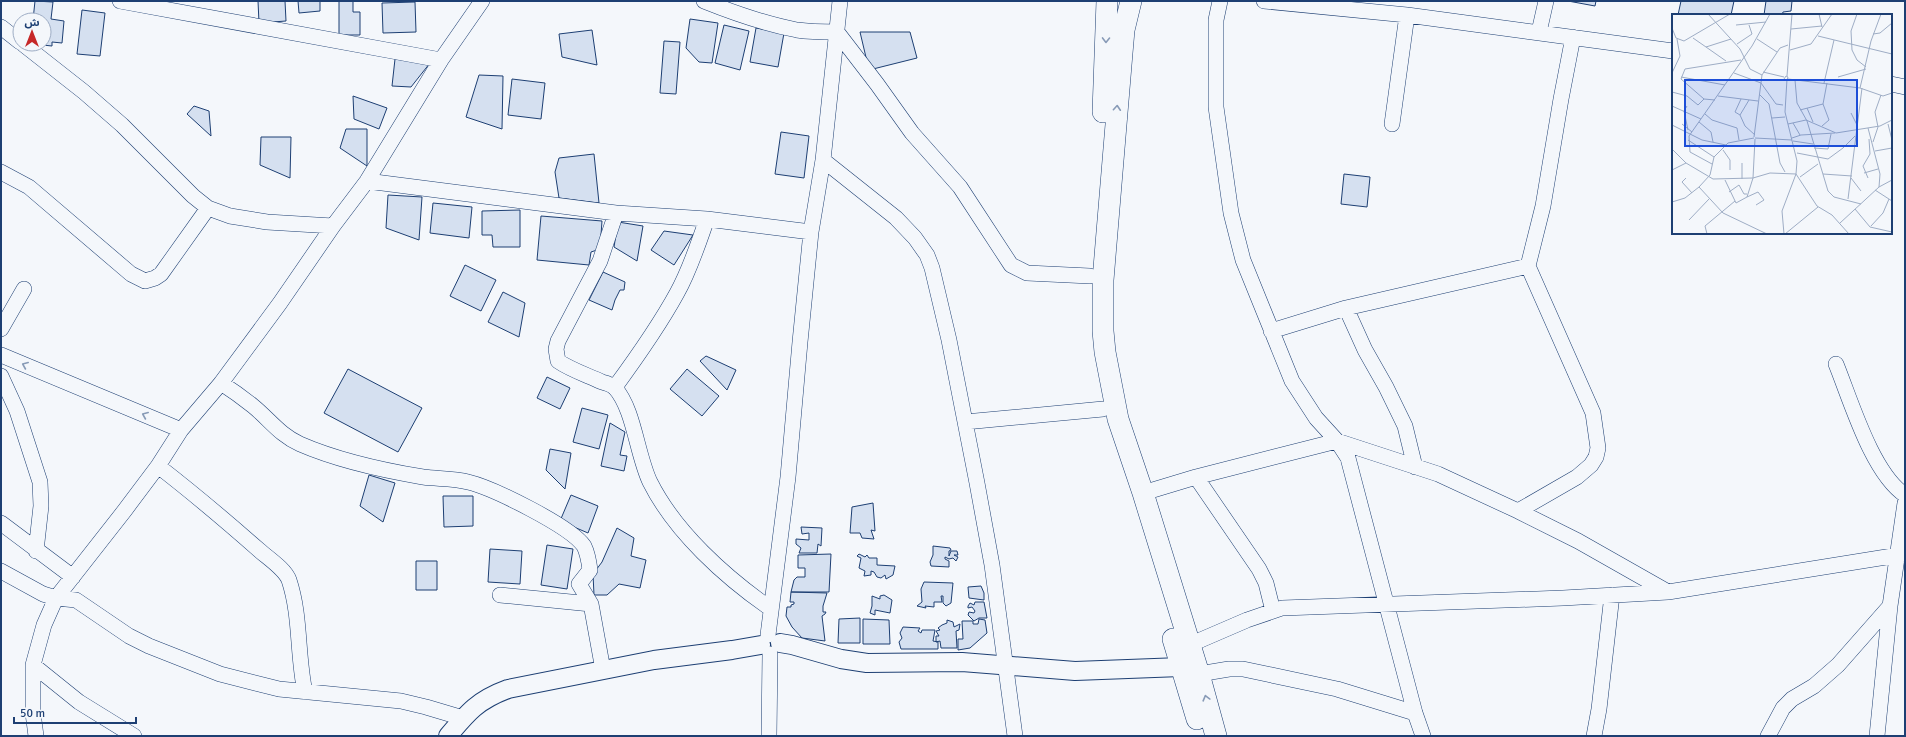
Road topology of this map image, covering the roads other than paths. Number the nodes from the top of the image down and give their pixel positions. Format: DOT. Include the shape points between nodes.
graph roads {
  1 [pos="120,1"];
  2 [pos="482,1"];
  3 [pos="704,1"];
  4 [pos="840,1"];
  5 [pos="1107,1"];
  6 [pos="1131,1"];
  7 [pos="1220,1"];
  8 [pos="1264,1"];
  9 [pos="1546,1"];
  10 [pos="1407,15"];
  11 [pos="1,27"];
  12 [pos="837,32"];
  13 [pos="1539,32"];
  14 [pos="12,36"];
  15 [pos="1573,37"];
  16 [pos="1672,51"];
  17 [pos="33,52"];
  18 [pos="441,60"];
  19 [pos="1892,84"];
  20 [pos="1905,86"];
  21 [pos="1392,124"];
  22 [pos="823,160"];
  23 [pos="1,172"];
  24 [pos="367,181"];
  25 [pos="208,208"];
  26 [pos="616,213"];
  27 [pos="706,219"];
  28 [pos="333,226"];
  29 [pos="811,232"];
  30 [pos="1528,266"];
  31 [pos="1090,276"];
  32 [pos="24,289"];
  33 [pos="1346,308"];
  34 [pos="1,329"];
  35 [pos="1271,331"];
  36 [pos="1,355"];
  37 [pos="1836,364"];
  38 [pos="1,376"];
  39 [pos="221,383"];
  40 [pos="615,387"];
  41 [pos="1103,409"];
  42 [pos="965,422"];
  43 [pos="181,430"];
  44 [pos="1337,441"];
  45 [pos="158,466"];
  46 [pos="1415,468"];
  47 [pos="1196,477"];
  48 [pos="1143,493"];
  49 [pos="1905,495"];
  50 [pos="1905,503"];
  51 [pos="1518,511"];
  52 [pos="1,524"];
  53 [pos="36,551"];
  54 [pos="1901,555"];
  55 [pos="1,571"];
  56 [pos="73,577"];
  57 [pos="1668,592"];
  58 [pos="500,595"];
  59 [pos="1612,595"];
  60 [pos="56,598"];
  61 [pos="1386,603"];
  62 [pos="592,604"];
  63 [pos="1890,606"];
  64 [pos="771,609"];
  65 [pos="1273,610"];
  66 [pos="770,644"];
  67 [pos="1189,645"];
  68 [pos="33,665"];
  69 [pos="1005,666"];
  70 [pos="603,670"];
  71 [pos="1190,671"];
  72 [pos="305,692"];
  73 [pos="1415,713"];
  74 [pos="463,718"];
  75 [pos="36,736"];
  76 [pos="134,736"];
  77 [pos="448,736"];
  78 [pos="770,736"];
  79 [pos="1015,736"];
  80 [pos="1202,736"];
  81 [pos="1216,736"];
  82 [pos="1423,736"];
  83 [pos="1594,736"];
  84 [pos="1768,736"];
  85 [pos="1877,736"];
  1 -- 18 [label="street"];
  2 -- 18 [label="street"];
  3 -- 12 [label="street" via="785,27 805,31"];
  4 -- 12 [label="street"];
  5 -- 31 [label="main road, one-way" via="1102,135"];
  48 -- 6 [label="main road, one-way" via="1114,402 1103,331 1104,256 1124,30"];
  7 -- 35 [label="street" via="1216,20 1214,83 1227,189 1243,260"];
  8 -- 10 [label="street"];
  9 -- 13 [label="street"];
  10 -- 13 [label="street"];
  10 -- 21 [label="street"];
  11 -- 14 [label="street"];
  12 -- 22 [label="street"];
  12 -- 31 [label="street" via="912,132 960,187 1010,264 1027,273"];
  13 -- 15 [label="street"];
  15 -- 16 [label="street"];
  15 -- 30 [label="street" via="1543,206"];
  17 -- 25 [label="street" via="122,125"];
  18 -- 24 [label="street"];
  19 -- 20 [label="street"];
  22 -- 29 [label="street"];
  22 -- 42 [label="street" via="896,218 927,255 949,340"];
  23 -- 25 [label="street" via="29,187 131,274 145,281 161,274"];
  24 -- 26 [label="street"];
  24 -- 28 [label="street"];
  25 -- 28 [label="street" via="230,216 267,222"];
  26 -- 27 [label="street"];
  26 -- 40 [label="street" via="600,261 556,349 558,361 564,365"];
  27 -- 29 [label="street"];
  27 -- 40 [label="street" via="678,292"];
  28 -- 39 [label="street"];
  29 -- 64 [label="street" via="788,478"];
  30 -- 33 [label="street"];
  30 -- 51 [label="street" via="1593,413 1598,448 1592,465 1577,477"];
  31 -- 41 [label="main road" via="1092,355"];
  32 -- 34 [label="street"];
  33 -- 35 [label="street"];
  33 -- 46 [label="street" via="1405,426"];
  35 -- 44 [label="street" via="1302,399"];
  43 -- 36 [label="street, one-way"];
  37 -- 49 [label="street" via="1877,461 1887,478"];
  38 -- 53 [label="street" via="17,411 40,482 41,506"];
  39 -- 43 [label="street"];
  39 -- 62 [label="street" via="253,406 284,436 300,444 373,468 469,482 551,520 577,538 586,552 590,570 579,584"];
  40 -- 64 [label="street" via="630,419 650,482 670,512 703,553 742,589"];
  41 -- 42 [label="street"];
  41 -- 71 [label="main road"];
  42 -- 69 [label="street" via="992,565"];
  43 -- 45 [label="street"];
  44 -- 46 [label="street"];
  44 -- 47 [label="street"];
  44 -- 61 [label="street" via="1348,458 1354,477"];
  45 -- 56 [label="street"];
  45 -- 72 [label="street" via="216,512 288,578 294,596"];
  46 -- 51 [label="street" via="1438,474"];
  47 -- 48 [label="street"];
  47 -- 65 [label="street" via="1259,569 1266,583"];
  48 -- 67 [label="main road"];
  50 -- 54 [label="street"];
  51 -- 57 [label="street" via="1578,541"];
  52 -- 53 [label="street"];
  53 -- 56 [label="street"];
  54 -- 57 [label="street"];
  54 -- 63 [label="street"];
  55 -- 60 [label="street" via="35,590"];
  56 -- 60 [label="street"];
  57 -- 59 [label="street"];
  58 -- 62 [label="street"];
  59 -- 61 [label="street"];
  59 -- 83 [label="street"];
  60 -- 68 [label="street" via="44,625"];
  60 -- 72 [label="street" via="82,603 129,636 192,664 249,682"];
  61 -- 65 [label="street"];
  61 -- 73 [label="street"];
  62 -- 70 [label="street"];
  63 -- 84 [label="street" via="1838,665 1783,708"];
  63 -- 85 [label="street"];
  64 -- 66 [label="street"];
  65 -- 67 [label="street"];
  66 -- 69 [label="street" via="867,663 962,662"];
  66 -- 70 [label="street" via="654,660"];
  66 -- 78 [label="street"];
  67 -- 71 [label="main road"];
  68 -- 75 [label="street" via="33,713"];
  68 -- 76 [label="street" via="79,702"];
  69 -- 71 [label="street" via="1075,671"];
  69 -- 79 [label="street"];
  70 -- 74 [label="street" via="508,688 482,701"];
  71 -- 73 [label="street" via="1243,668 1337,689"];
  71 -- 80 [label="main road"];
  81 -- 71 [label="main road, one-way"];
  72 -- 74 [label="street" via="401,701"];
  73 -- 82 [label="street"];
  74 -- 77 [label="street"];
}
